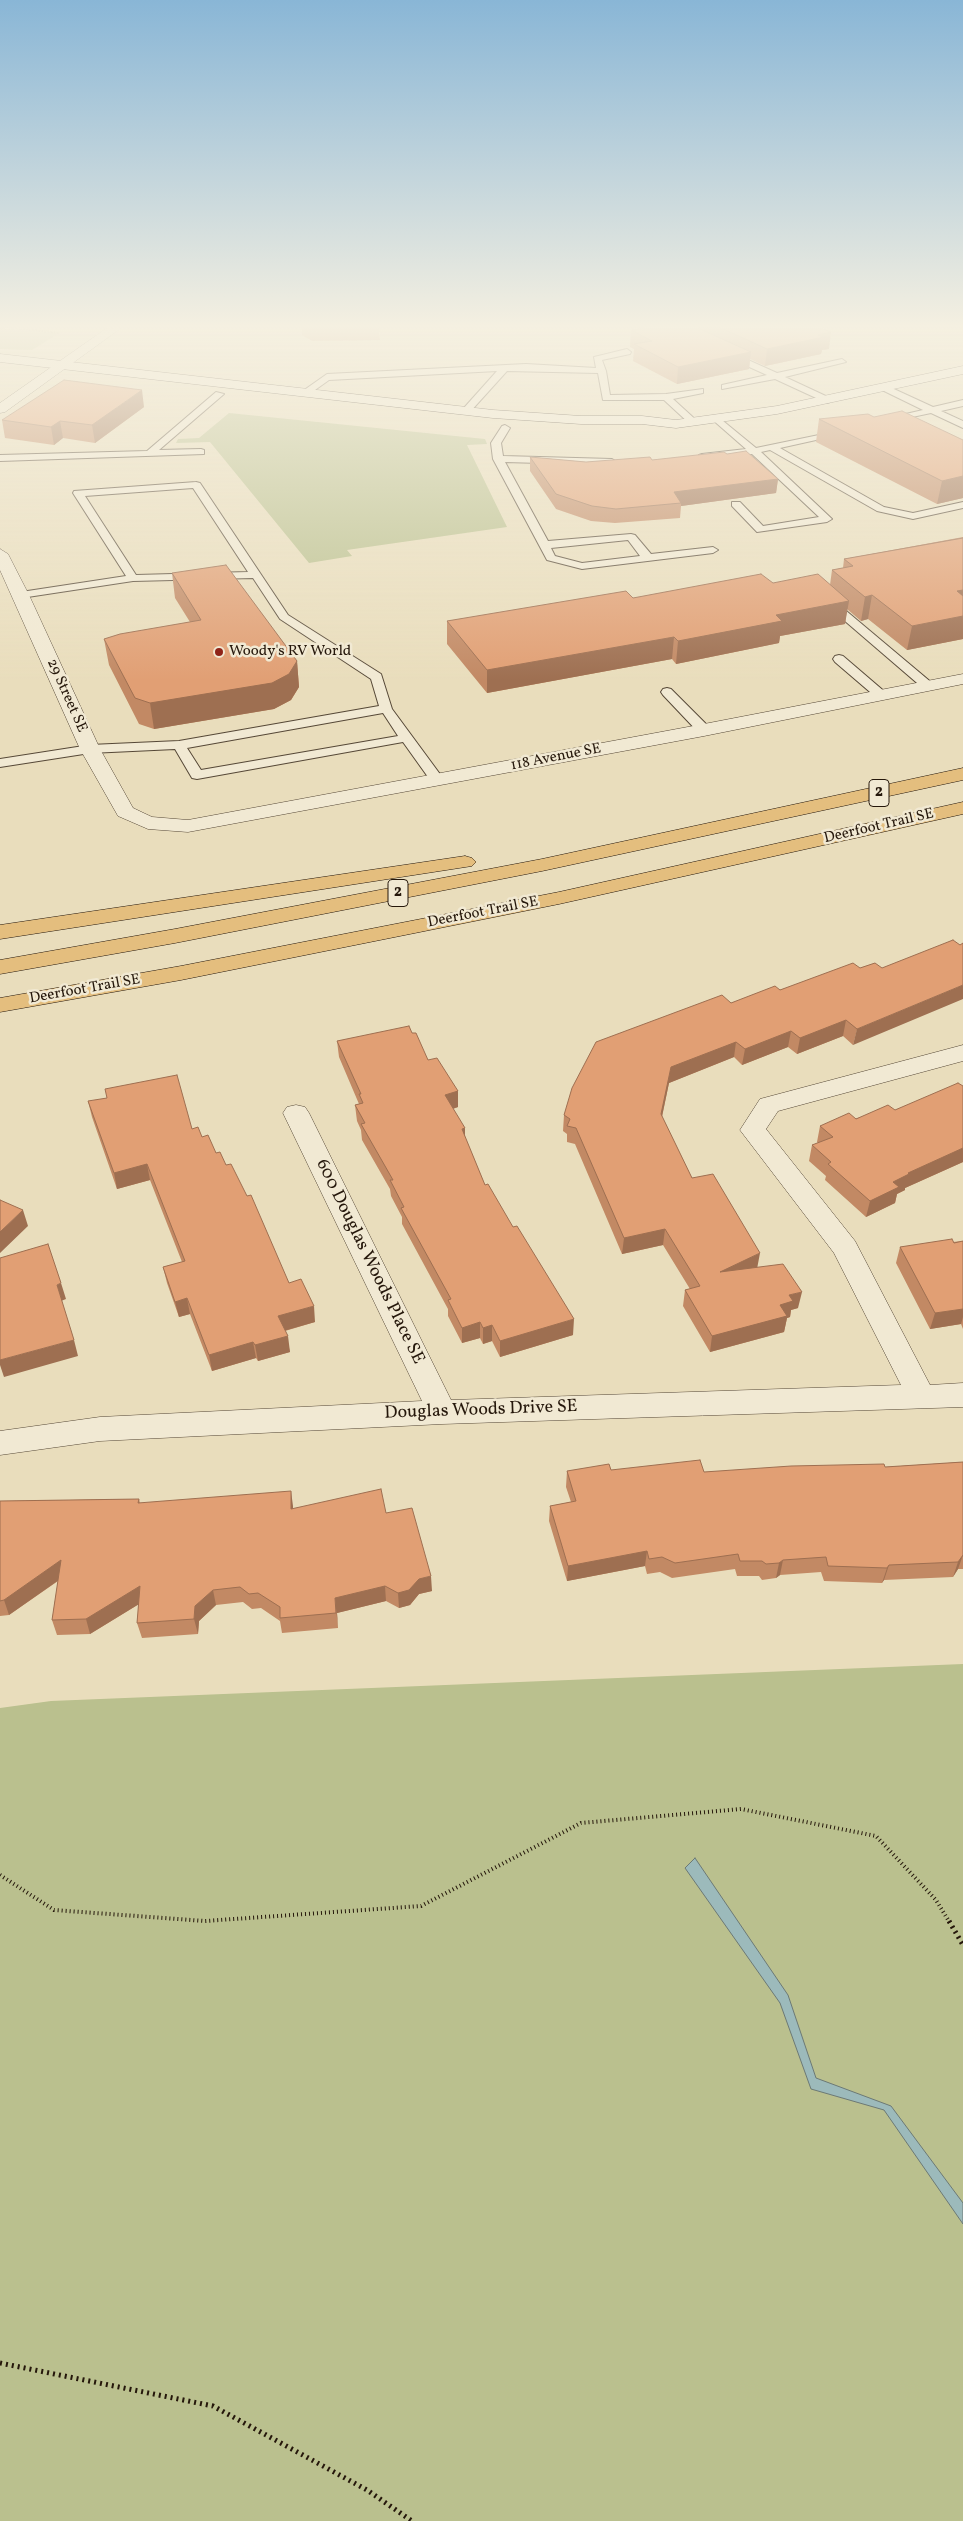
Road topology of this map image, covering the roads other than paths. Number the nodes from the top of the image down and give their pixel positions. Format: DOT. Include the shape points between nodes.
graph roads {
  1 [pos="159,446"];
  2 [pos="496,446"];
  3 [pos="748,446"];
  4 [pos="783,446"];
  5 [pos="773,448"];
  6 [pos="754,451"];
  7 [pos="201,452"];
  8 [pos="149,454"];
  9 [pos="0,458"];
  10 [pos="498,458"];
  11 [pos="690,458"];
  12 [pos="612,462"];
  13 [pos="736,504"];
  14 [pos="963,505"];
  15 [pos="544,545"];
  16 [pos="714,550"];
  17 [pos="0,554"];
  18 [pos="649,559"];
  19 [pos="256,575"];
  20 [pos="133,578"];
  21 [pos="21,595"];
  22 [pos="820,596"];
  23 [pos="839,659"];
  24 [pos="963,679"];
  25 [pos="928,686"];
  26 [pos="667,692"];
  27 [pos="881,695"];
  28 [pos="386,709"];
  29 [pos="704,730"];
  30 [pos="406,738"];
  31 [pos="179,745"];
  32 [pos="90,749"];
  33 [pos="0,763"];
  34 [pos="963,774"];
  35 [pos="438,781"];
  36 [pos="963,808"];
  37 [pos="795,811"];
  38 [pos="148,823"];
  39 [pos="0,932"];
  40 [pos="0,967"];
  41 [pos="181,972"];
  42 [pos="0,1005"];
  43 [pos="0,1022"];
  44 [pos="963,1053"];
  45 [pos="296,1113"];
  46 [pos="963,1395"];
  47 [pos="921,1396"];
  48 [pos="442,1412"];
  49 [pos="0,1442"];
  1 -- 8 [label="lane"];
  2 -- 10 [label="lane"];
  3 -- 6 [label="lane"];
  4 -- 5 [label="lane"];
  5 -- 6 [label="lane"];
  5 -- 14 [label="lane" via="881,509 913,516"];
  6 -- 11 [label="lane"];
  6 -- 13 [label="lane" via="827,519 761,530"];
  7 -- 8 [label="lane"];
  8 -- 9 [label="lane"];
  10 -- 12 [label="lane"];
  10 -- 15 [label="lane"];
  15 -- 18 [label="lane" via="551,558 582,566"];
  15 -- 18 [label="lane" via="631,537"];
  16 -- 18 [label="lane"];
  17 -- 21 [label="street, 29 Street SE"];
  19 -- 20 [label="lane"];
  19 -- 20 [label="lane" via="196,485 78,493"];
  19 -- 28 [label="lane" via="284,617 377,677"];
  20 -- 21 [label="lane"];
  21 -- 32 [label="street, 29 Street SE"];
  22 -- 25 [label="lane"];
  23 -- 27 [label="lane"];
  24 -- 25 [label="street, 118 Avenue SE"];
  25 -- 27 [label="street, 118 Avenue SE"];
  26 -- 29 [label="lane"];
  27 -- 29 [label="street, 118 Avenue SE"];
  28 -- 30 [label="lane"];
  28 -- 31 [label="lane"];
  29 -- 35 [label="street, 118 Avenue SE"];
  30 -- 31 [label="lane" via="197,775"];
  30 -- 35 [label="lane"];
  31 -- 32 [label="lane"];
  32 -- 33 [label="lane"];
  32 -- 38 [label="street, 29 Street SE" via="125,812"];
  34 -- 37 [label="highway, Deerfoot Trail SE / 2"];
  35 -- 38 [label="street, 118 Avenue SE" via="188,826"];
  36 -- 41 [label="highway, Deerfoot Trail SE / 2" via="558,898"];
  37 -- 39 [label="highway"];
  37 -- 40 [label="highway, Deerfoot Trail SE / 2" via="523,868"];
  41 -- 42 [label="highway, Deerfoot Trail SE / 2"];
  41 -- 43 [label="highway"];
  44 -- 47 [label="street" via="769,1105 753,1130 845,1248"];
  45 -- 48 [label="street, 600 Douglas Woods Place SE"];
  46 -- 47 [label="street, Douglas Woods Drive SE"];
  47 -- 48 [label="street, Douglas Woods Drive SE"];
  48 -- 49 [label="street, Douglas Woods Drive SE" via="100,1429"];
}
